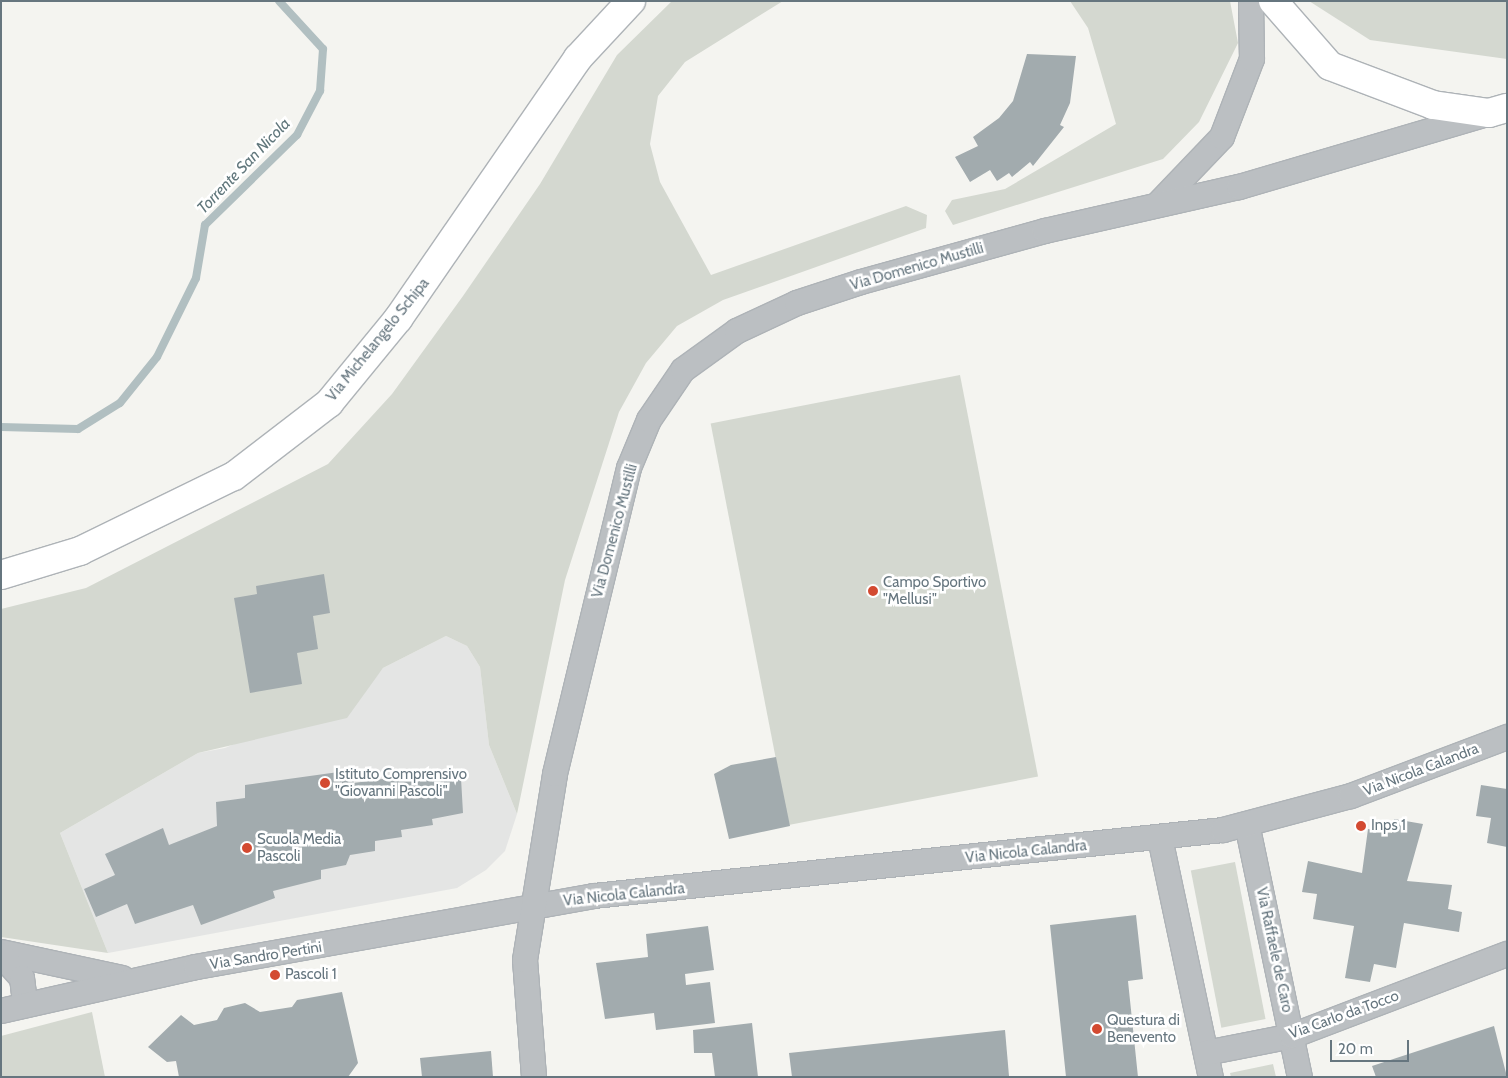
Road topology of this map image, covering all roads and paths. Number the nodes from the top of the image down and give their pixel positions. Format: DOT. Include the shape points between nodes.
graph roads {
  1 [pos="631,1"];
  2 [pos="1251,1"];
  3 [pos="1273,1"];
  4 [pos="1498,111"];
  5 [pos="1159,203"];
  6 [pos="1,575"];
  7 [pos="1507,737"];
  8 [pos="1247,824"];
  9 [pos="1160,838"];
  10 [pos="533,906"];
  11 [pos="1,954"];
  12 [pos="1507,954"];
  13 [pos="131,980"];
  14 [pos="9,1004"];
  15 [pos="1292,1036"];
  16 [pos="1206,1053"];
  17 [pos="534,1077"];
  18 [pos="1211,1077"];
  19 [pos="1300,1077"];
  1 -- 6 [label="main road, Via Michelangelo Schipa" via="573,65 410,303 329,403 234,476 80,551"];
  2 -- 5 [label="street" via="1252,59 1222,137"];
  3 -- 4 [label="main road" via="1330,66 1433,105"];
  4 -- 5 [label="street, Via Domenico Mustilli" via="1240,187"];
  5 -- 10 [label="street, Via Domenico Mustilli" via="1000,243 797,303 738,332 682,370 649,420 629,468 555,774"];
  7 -- 8 [label="street, Via Nicola Calandra" via="1351,796"];
  8 -- 9 [label="street, Via Nicola Calandra"];
  8 -- 15 [label="street, Via Raffaele de Caro"];
  9 -- 10 [label="street, Via Nicola Calandra"];
  9 -- 16 [label="street"];
  10 -- 13 [label="street, Via Sandro Pertini"];
  10 -- 17 [label="street, Via Domenico Mustilli" via="525,960"];
  11 -- 13 [label="street"];
  11 -- 14 [label="street" via="22,978"];
  12 -- 15 [label="street, Via Carlo da Tocco"];
  13 -- 14 [label="street, Via Sandro Pertini"];
  15 -- 16 [label="street, Via Carlo da Tocco"];
  15 -- 19 [label="street, Via Raffaele de Caro"];
  16 -- 18 [label="street"];
}
